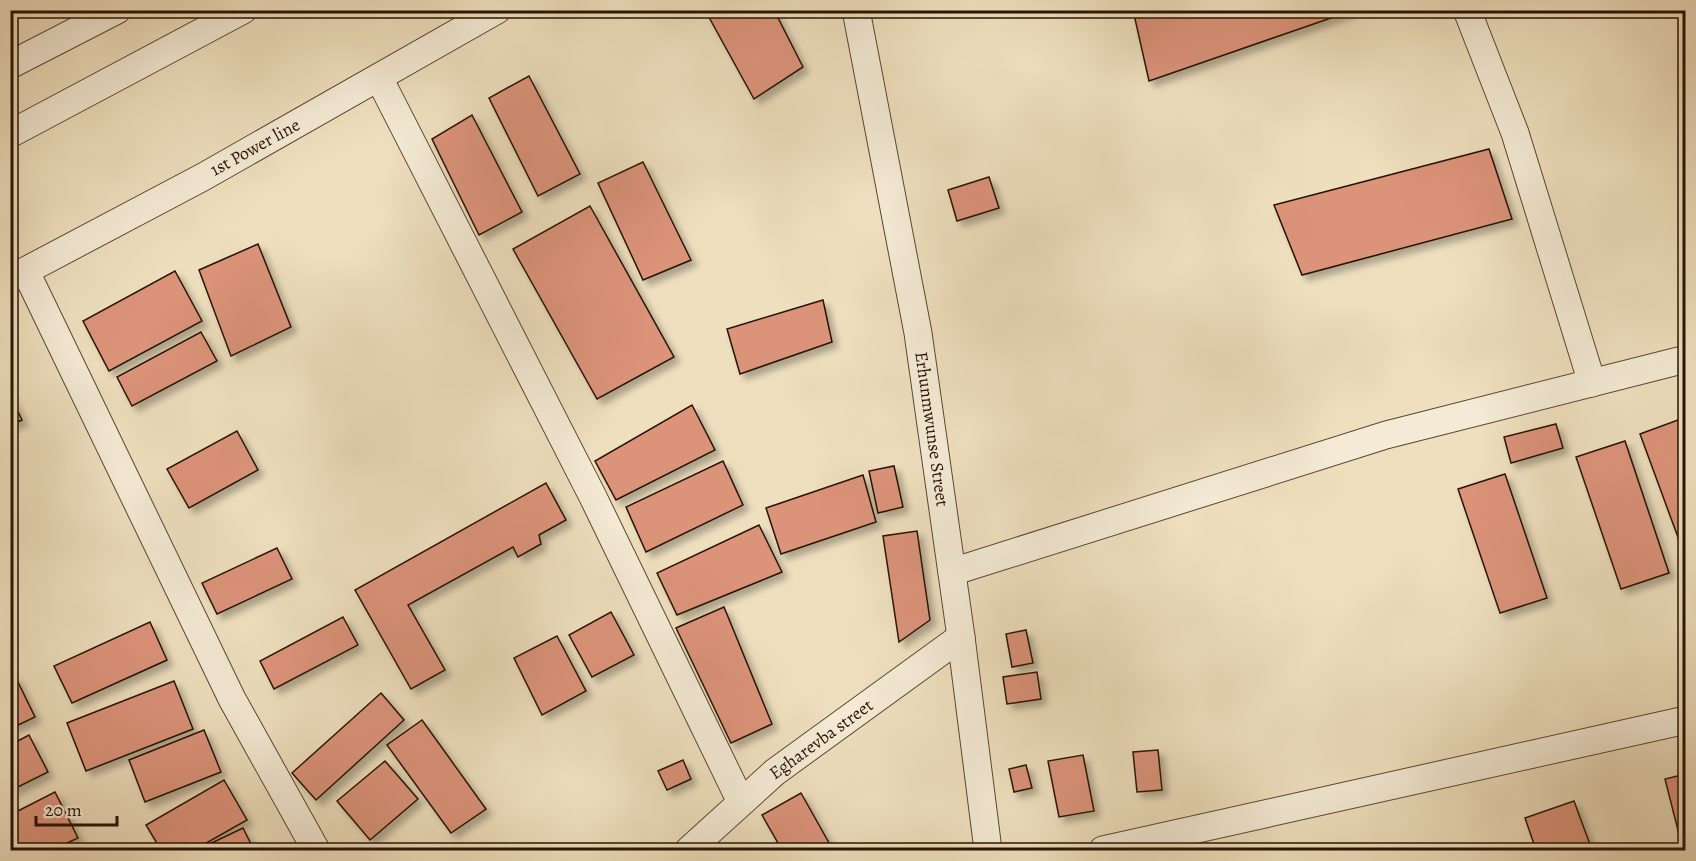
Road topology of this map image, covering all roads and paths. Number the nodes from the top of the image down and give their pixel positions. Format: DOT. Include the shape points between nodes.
graph roads {
  1 [pos="117,10"];
  2 [pos="243,10"];
  3 [pos="497,10"];
  4 [pos="856,10"];
  5 [pos="1467,10"];
  6 [pos="10,65"];
  7 [pos="378,78"];
  8 [pos="10,134"];
  9 [pos="18,276"];
  10 [pos="1686,359"];
  11 [pos="1592,383"];
  12 [pos="952,572"];
  13 [pos="961,637"];
  14 [pos="1686,720"];
  15 [pos="741,802"];
  16 [pos="316,850"];
  17 [pos="690,850"];
  18 [pos="988,850"];
  19 [pos="1103,850"];
  1 -- 6 [label="street"];
  2 -- 8 [label="street"];
  3 -- 7 [label="street, 1st Power line"];
  4 -- 12 [label="street, Erhunmwunse Street" via="918,333"];
  5 -- 11 [label="street" via="1515,133"];
  7 -- 9 [label="street, 1st Power line"];
  7 -- 15 [label="street" via="593,497"];
  9 -- 16 [label="street" via="232,699"];
  10 -- 11 [label="street"];
  11 -- 12 [label="street" via="1386,435"];
  12 -- 13 [label="street, Erhunmwunse Street"];
  13 -- 15 [label="street, Egharevba street" via="775,772"];
  13 -- 18 [label="street, Erhunmwunse Street"];
  14 -- 19 [label="street"];
  15 -- 17 [label="street, Egharevba street"];
}
